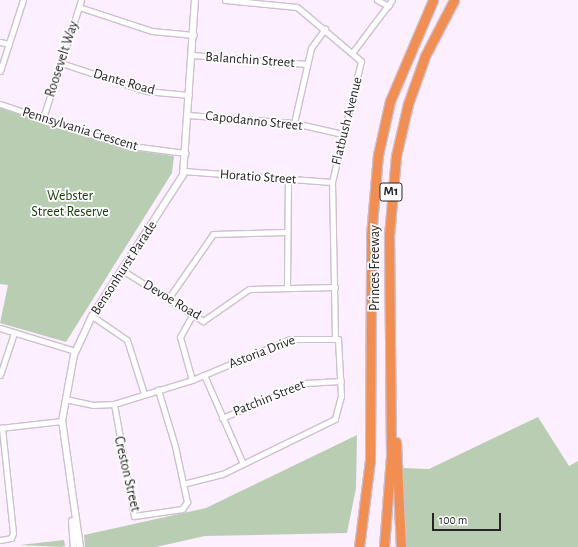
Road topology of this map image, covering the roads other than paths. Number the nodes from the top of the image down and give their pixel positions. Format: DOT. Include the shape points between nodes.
graph roads {
  1 [pos="23,0"];
  2 [pos="81,0"];
  3 [pos="195,0"];
  4 [pos="199,0"];
  5 [pos="226,0"];
  6 [pos="377,0"];
  7 [pos="392,0"];
  8 [pos="433,0"];
  9 [pos="454,0"];
  10 [pos="457,0"];
  11 [pos="274,2"];
  12 [pos="389,6"];
  13 [pos="79,7"];
  14 [pos="444,19"];
  15 [pos="195,22"];
  16 [pos="325,29"];
  17 [pos="194,35"];
  18 [pos="0,42"];
  19 [pos="9,44"];
  20 [pos="352,53"];
  21 [pos="192,56"];
  22 [pos="61,63"];
  23 [pos="307,64"];
  24 [pos="0,71"];
  25 [pos="189,95"];
  26 [pos="0,104"];
  27 [pos="188,115"];
  28 [pos="43,118"];
  29 [pos="294,123"];
  30 [pos="343,134"];
  31 [pos="185,152"];
  32 [pos="184,171"];
  33 [pos="288,179"];
  34 [pos="332,182"];
  35 [pos="287,232"];
  36 [pos="122,270"];
  37 [pos="335,287"];
  38 [pos="287,288"];
  39 [pos="168,300"];
  40 [pos="92,316"];
  41 [pos="192,316"];
  42 [pos="0,328"];
  43 [pos="14,333"];
  44 [pos="335,337"];
  45 [pos="75,351"];
  46 [pos="0,375"];
  47 [pos="204,375"];
  48 [pos="390,375"];
  49 [pos="192,380"];
  50 [pos="341,381"];
  51 [pos="158,390"];
  52 [pos="144,394"];
  53 [pos="65,400"];
  54 [pos="114,404"];
  55 [pos="222,418"];
  56 [pos="62,421"];
  57 [pos="1,428"];
  58 [pos="243,464"];
  59 [pos="183,484"];
  60 [pos="73,515"];
  61 [pos="0,540"];
  62 [pos="74,547"];
  63 [pos="80,547"];
  64 [pos="359,547"];
  65 [pos="384,547"];
  66 [pos="401,547"];
  1 -- 19 [label="street"];
  2 -- 13 [label="street, Roosevelt Way"];
  3 -- 15 [label="street, Bensonhurst Parade"];
  4 -- 15 [label="street, Bensonhurst Parade"];
  5 -- 11 [label="street, Flatbush Avenue"];
  6 -- 12 [label="street"];
  7 -- 12 [label="street"];
  8 -- 64 [label="highway, Princes Freeway / M1" via="390,101 378,155 371,236 370,460"];
  9 -- 14 [label="highway, Princes Freeway / M1"];
  10 -- 14 [label="highway"];
  11 -- 16 [label="street, Flatbush Avenue" via="300,9"];
  12 -- 20 [label="street"];
  13 -- 17 [label="street" via="152,31"];
  13 -- 22 [label="street, Roosevelt Way"];
  14 -- 48 [label="highway, Princes Freeway / M1" via="408,104 396,156 389,236"];
  15 -- 17 [label="street, Bensonhurst Parade"];
  16 -- 20 [label="street, Flatbush Avenue"];
  16 -- 23 [label="street" via="313,43"];
  17 -- 21 [label="street, Bensonhurst Parade"];
  18 -- 19 [label="street"];
  19 -- 24 [label="street"];
  20 -- 30 [label="street, Flatbush Avenue" via="361,66"];
  21 -- 23 [label="street, Balanchin Street"];
  21 -- 25 [label="street, Bensonhurst Parade"];
  22 -- 25 [label="street, Dante Road" via="146,91"];
  22 -- 28 [label="street, Roosevelt Way"];
  23 -- 29 [label="street"];
  25 -- 27 [label="street, Bensonhurst Parade"];
  26 -- 28 [label="street, Pennsylvania Crescent"];
  27 -- 29 [label="street, Capodanno Street"];
  27 -- 31 [label="street, Bensonhurst Parade"];
  28 -- 31 [label="street, Pennsylvania Crescent" via="124,144"];
  29 -- 30 [label="street, Capodanno Street"];
  30 -- 34 [label="street, Flatbush Avenue"];
  31 -- 32 [label="street, Bensonhurst Parade"];
  32 -- 33 [label="street, Horatio Street"];
  32 -- 36 [label="street, Bensonhurst Parade"];
  33 -- 34 [label="street, Horatio Street"];
  33 -- 35 [label="street"];
  34 -- 37 [label="street, Flatbush Avenue"];
  35 -- 38 [label="street"];
  35 -- 39 [label="street" via="213,234"];
  36 -- 39 [label="street, Devoe Road"];
  36 -- 40 [label="street, Bensonhurst Parade"];
  37 -- 38 [label="street, Devoe Road"];
  37 -- 44 [label="street, Flatbush Avenue"];
  38 -- 41 [label="street, Devoe Road" via="249,289 206,320"];
  39 -- 41 [label="street, Devoe Road"];
  40 -- 45 [label="street, Bensonhurst Parade"];
  40 -- 52 [label="street" via="127,340"];
  41 -- 49 [label="street" via="180,337"];
  42 -- 43 [label="street"];
  43 -- 45 [label="street"];
  43 -- 46 [label="street"];
  44 -- 47 [label="street, Astoria Drive" via="290,339"];
  44 -- 50 [label="street" via="340,342"];
  45 -- 53 [label="street, Bensonhurst Parade"];
  47 -- 49 [label="street, Astoria Drive"];
  47 -- 55 [label="street"];
  48 -- 65 [label="highway, Princes Freeway / M1" via="390,486"];
  48 -- 66 [label="highway"];
  49 -- 51 [label="street, Astoria Drive"];
  50 -- 55 [label="street, Patchin Street" via="305,383"];
  50 -- 58 [label="street" via="335,419"];
  51 -- 52 [label="street, Astoria Drive"];
  51 -- 59 [label="street, Creston Street"];
  52 -- 54 [label="street, Astoria Drive"];
  53 -- 54 [label="street, Astoria Drive" via="93,405"];
  53 -- 56 [label="street, Bensonhurst Parade"];
  54 -- 59 [label="street, Creston Street" via="134,516 185,508"];
  55 -- 58 [label="street"];
  56 -- 57 [label="street"];
  56 -- 60 [label="street, Bensonhurst Parade"];
  57 -- 61 [label="street" via="14,533 11,538"];
  58 -- 59 [label="street" via="214,477"];
  60 -- 62 [label="street, Bensonhurst Parade"];
  60 -- 63 [label="street, Bensonhurst Parade"];
}
